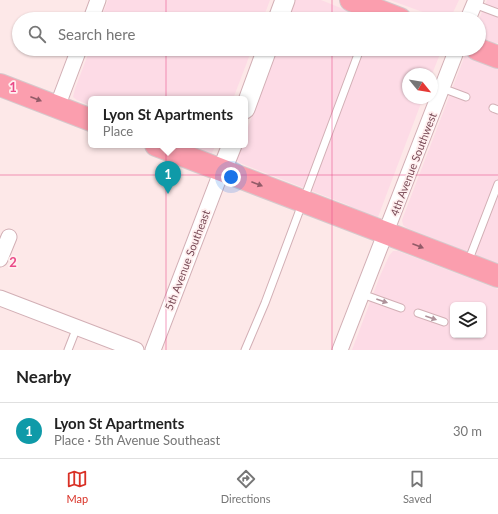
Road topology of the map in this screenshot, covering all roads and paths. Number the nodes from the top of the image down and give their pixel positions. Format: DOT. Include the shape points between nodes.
graph roads {
  1 [pos="98,0"];
  2 [pos="285,0"];
  3 [pos="351,0"];
  4 [pos="475,2"];
  5 [pos="94,12"];
  6 [pos="281,12"];
  7 [pos="374,12"];
  8 [pos="471,12"];
  9 [pos="498,13"];
  10 [pos="486,52"];
  11 [pos="77,56"];
  12 [pos="264,56"];
  13 [pos="357,56"];
  14 [pos="454,56"];
  15 [pos="498,57"];
  16 [pos="0,86"];
  17 [pos="442,88"];
  18 [pos="466,97"];
  19 [pos="248,101"];
  20 [pos="57,107"];
  21 [pos="88,119"];
  22 [pos="164,148"];
  23 [pos="231,148"];
  24 [pos="222,170"];
  25 [pos="498,184"];
  26 [pos="302,201"];
  27 [pos="386,233"];
  28 [pos="9,237"];
  29 [pos="0,259"];
  30 [pos="468,264"];
  31 [pos="498,276"];
  32 [pos="362,294"];
  33 [pos="0,298"];
  34 [pos="401,308"];
  35 [pos="418,313"];
  36 [pos="444,322"];
  37 [pos="77,327"];
  38 [pos="68,350"];
  39 [pos="136,350"];
  40 [pos="153,350"];
  41 [pos="245,350"];
  42 [pos="340,350"];
  1 -- 5 [label="street"];
  2 -- 6 [label="street"];
  3 -- 7 [label="highway"];
  4 -- 8 [label="street"];
  4 -- 9 [label="lane"];
  10 -- 15 [label="highway"];
  11 -- 20 [label="street"];
  12 -- 19 [label="street"];
  13 -- 26 [label="lane"];
  14 -- 17 [label="street, 4th Avenue Southwest"];
  16 -- 20 [label="highway, one-way"];
  17 -- 18 [label="lane"];
  17 -- 27 [label="street, 4th Avenue Southwest"];
  20 -- 21 [label="highway"];
  22 -- 24 [label="highway"];
  23 -- 24 [label="street"];
  24 -- 26 [label="highway, one-way"];
  24 -- 40 [label="street, 5th Avenue Southeast"];
  25 -- 30 [label="lane"];
  26 -- 27 [label="highway"];
  26 -- 41 [label="lane"];
  27 -- 30 [label="highway, one-way"];
  27 -- 32 [label="street, 4th Avenue Southwest"];
  28 -- 29 [label="street"];
  30 -- 31 [label="highway"];
  32 -- 34 [label="lane, one-way"];
  32 -- 42 [label="street, 4th Avenue Southwest"];
  33 -- 37 [label="street"];
  35 -- 36 [label="lane, one-way"];
  37 -- 38 [label="lane"];
  37 -- 39 [label="street"];
}
